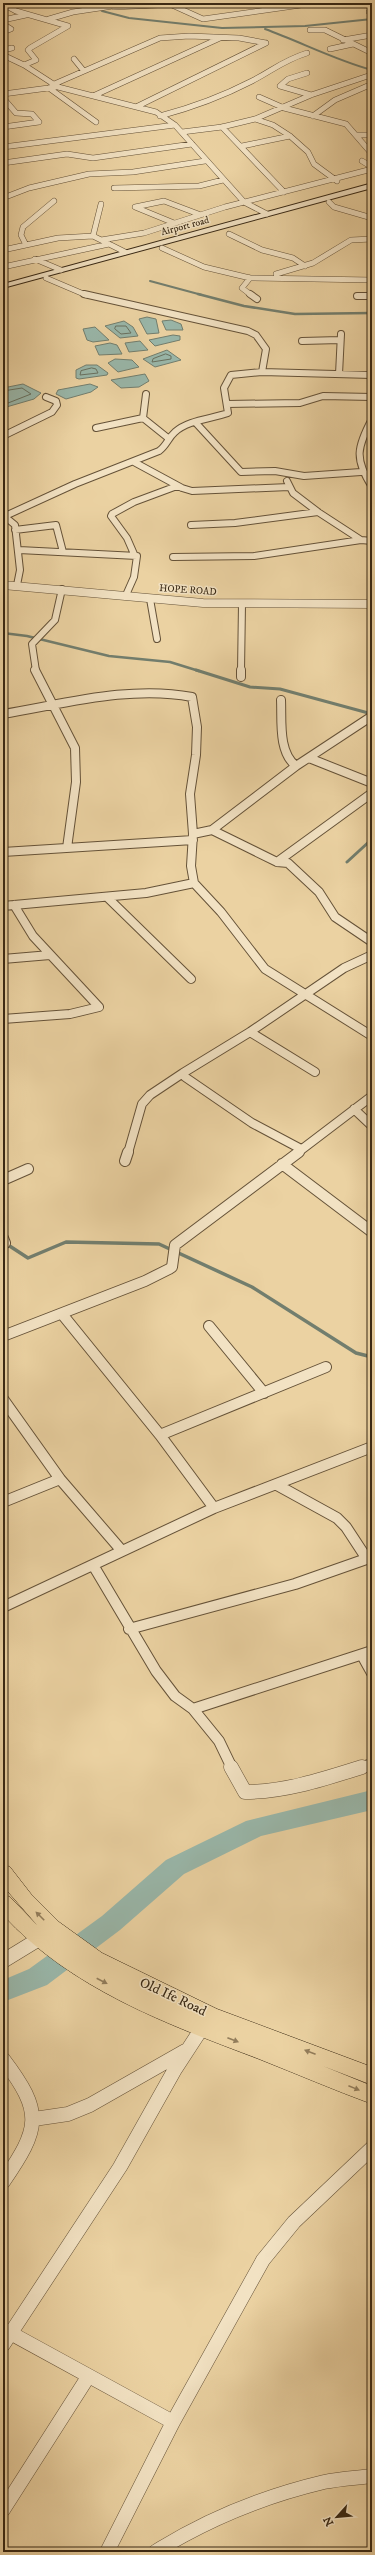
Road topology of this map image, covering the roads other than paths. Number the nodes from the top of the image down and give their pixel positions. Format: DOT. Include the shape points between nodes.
graph roads {
  1 [pos="200,3"];
  2 [pos="315,3"];
  3 [pos="3,4"];
  4 [pos="191,4"];
  5 [pos="111,5"];
  6 [pos="172,5"];
  7 [pos="259,6"];
  8 [pos="10,9"];
  9 [pos="266,10"];
  10 [pos="3,11"];
  11 [pos="29,15"];
  12 [pos="49,19"];
  13 [pos="3,20"];
  14 [pos="3,24"];
  15 [pos="310,30"];
  16 [pos="3,32"];
  17 [pos="372,35"];
  18 [pos="220,38"];
  19 [pos="343,40"];
  20 [pos="353,44"];
  21 [pos="12,48"];
  22 [pos="330,49"];
  23 [pos="3,50"];
  24 [pos="307,53"];
  25 [pos="372,53"];
  26 [pos="3,55"];
  27 [pos="74,59"];
  28 [pos="24,65"];
  29 [pos="83,70"];
  30 [pos="307,72"];
  31 [pos="368,76"];
  32 [pos="372,84"];
  33 [pos="50,86"];
  34 [pos="3,94"];
  35 [pos="312,95"];
  36 [pos="93,96"];
  37 [pos="259,97"];
  38 [pos="3,98"];
  39 [pos="138,106"];
  40 [pos="284,108"];
  41 [pos="160,116"];
  42 [pos="313,116"];
  43 [pos="254,119"];
  44 [pos="96,122"];
  45 [pos="175,125"];
  46 [pos="3,127"];
  47 [pos="222,127"];
  48 [pos="182,132"];
  49 [pos="356,135"];
  50 [pos="372,135"];
  51 [pos="290,136"];
  52 [pos="192,144"];
  53 [pos="242,146"];
  54 [pos="3,147"];
  55 [pos="372,154"];
  56 [pos="205,161"];
  57 [pos="362,161"];
  58 [pos="3,163"];
  59 [pos="372,168"];
  60 [pos="223,180"];
  61 [pos="337,181"];
  62 [pos="372,186"];
  63 [pos="114,188"];
  64 [pos="372,190"];
  65 [pos="284,192"];
  66 [pos="3,198"];
  67 [pos="54,201"];
  68 [pos="244,202"];
  69 [pos="329,202"];
  70 [pos="101,204"];
  71 [pos="267,214"];
  72 [pos="201,215"];
  73 [pos="372,218"];
  74 [pos="174,223"];
  75 [pos="203,234"];
  76 [pos="229,234"];
  77 [pos="93,236"];
  78 [pos="372,239"];
  79 [pos="101,240"];
  80 [pos="109,244"];
  81 [pos="26,245"];
  82 [pos="162,248"];
  83 [pos="5,249"];
  84 [pos="125,252"];
  85 [pos="35,259"];
  86 [pos="306,266"];
  87 [pos="3,267"];
  88 [pos="61,270"];
  89 [pos="46,278"];
  90 [pos="250,278"];
  91 [pos="262,279"];
  92 [pos="372,280"];
  93 [pos="9,286"];
  94 [pos="3,290"];
  95 [pos="357,296"];
  96 [pos="372,296"];
  97 [pos="257,299"];
  98 [pos="302,341"];
  99 [pos="262,372"];
  100 [pos="339,374"];
  101 [pos="372,375"];
  102 [pos="146,394"];
  103 [pos="46,397"];
  104 [pos="372,397"];
  105 [pos="227,404"];
  106 [pos="143,418"];
  107 [pos="372,419"];
  108 [pos="196,423"];
  109 [pos="96,428"];
  110 [pos="3,436"];
  111 [pos="168,438"];
  112 [pos="134,462"];
  113 [pos="361,472"];
  114 [pos="285,473"];
  115 [pos="177,486"];
  116 [pos="289,487"];
  117 [pos="372,487"];
  118 [pos="318,512"];
  119 [pos="14,514"];
  120 [pos="3,518"];
  121 [pos="14,522"];
  122 [pos="191,525"];
  123 [pos="15,530"];
  124 [pos="361,540"];
  125 [pos="372,540"];
  126 [pos="19,550"];
  127 [pos="63,552"];
  128 [pos="134,554"];
  129 [pos="173,557"];
  130 [pos="3,585"];
  131 [pos="17,585"];
  132 [pos="62,589"];
  133 [pos="126,595"];
  134 [pos="150,598"];
  135 [pos="242,604"];
  136 [pos="372,604"];
  137 [pos="157,639"];
  138 [pos="241,676"];
  139 [pos="281,700"];
  140 [pos="52,706"];
  141 [pos="3,714"];
  142 [pos="369,718"];
  143 [pos="309,758"];
  144 [pos="296,766"];
  145 [pos="372,783"];
  146 [pos="372,793"];
  147 [pos="212,830"];
  148 [pos="193,837"];
  149 [pos="67,848"];
  150 [pos="3,852"];
  151 [pos="277,862"];
  152 [pos="194,883"];
  153 [pos="107,897"];
  154 [pos="14,905"];
  155 [pos="3,906"];
  156 [pos="372,942"];
  157 [pos="50,955"];
  158 [pos="372,955"];
  159 [pos="3,959"];
  160 [pos="190,978"];
  161 [pos="305,993"];
  162 [pos="3,1019"];
  163 [pos="250,1032"];
  164 [pos="372,1036"];
  165 [pos="315,1072"];
  166 [pos="183,1073"];
  167 [pos="372,1096"];
  168 [pos="354,1109"];
  169 [pos="372,1126"];
  170 [pos="301,1150"];
  171 [pos="125,1161"];
  172 [pos="282,1164"];
  173 [pos="28,1169"];
  174 [pos="3,1180"];
  175 [pos="372,1232"];
  176 [pos="3,1238"];
  177 [pos="3,1245"];
  178 [pos="62,1314"];
  179 [pos="209,1326"];
  180 [pos="3,1336"];
  181 [pos="326,1367"];
  182 [pos="264,1393"];
  183 [pos="3,1399"];
  184 [pos="160,1435"];
  185 [pos="372,1447"];
  186 [pos="60,1479"];
  187 [pos="277,1485"];
  188 [pos="3,1502"];
  189 [pos="214,1508"];
  190 [pos="122,1551"];
  191 [pos="370,1558"];
  192 [pos="93,1565"];
  193 [pos="3,1607"];
  194 [pos="129,1629"];
  195 [pos="367,1653"];
  196 [pos="372,1672"];
  197 [pos="193,1709"];
  198 [pos="372,1764"];
  199 [pos="3,1873"];
  200 [pos="3,1902"];
  201 [pos="39,1939"];
  202 [pos="76,1956"];
  203 [pos="3,1961"];
  204 [pos="202,2028"];
  205 [pos="186,2051"];
  206 [pos="3,2059"];
  207 [pos="372,2076"];
  208 [pos="372,2095"];
  209 [pos="34,2119"];
  210 [pos="372,2148"];
  211 [pos="3,2182"];
  212 [pos="5,2335"];
  213 [pos="88,2377"];
  214 [pos="173,2422"];
  215 [pos="372,2476"];
  216 [pos="3,2510"];
  217 [pos="107,2552"];
  218 [pos="154,2552"];
  1 -- 4 [label="street"];
  2 -- 9 [label="street"];
  3 -- 8 [label="street"];
  4 -- 6 [label="street"];
  5 -- 6 [label="street"];
  5 -- 12 [label="street"];
  6 -- 9 [label="street" via="203,19"];
  7 -- 9 [label="street"];
  8 -- 10 [label="street"];
  8 -- 11 [label="street"];
  11 -- 12 [label="street"];
  11 -- 13 [label="street"];
  12 -- 28 [label="street" via="68,26 30,48 28,50 36,60"];
  14 -- 16 [label="street" via="11,29"];
  15 -- 19 [label="street" via="325,30"];
  17 -- 19 [label="street"];
  18 -- 29 [label="street" via="160,38"];
  18 -- 36 [label="street"];
  18 -- 39 [label="street" via="266,43"];
  19 -- 20 [label="street"];
  20 -- 22 [label="street"];
  20 -- 25 [label="street"];
  21 -- 23 [label="street"];
  24 -- 41 [label="street" via="287,58 254,80 207,103"];
  26 -- 28 [label="street"];
  27 -- 29 [label="street"];
  28 -- 33 [label="street"];
  29 -- 33 [label="street"];
  30 -- 35 [label="street" via="288,78 280,86"];
  31 -- 35 [label="street"];
  32 -- 42 [label="street" via="335,100"];
  33 -- 34 [label="street" via="8,91"];
  33 -- 36 [label="street"];
  33 -- 44 [label="street"];
  35 -- 40 [label="street"];
  36 -- 39 [label="street"];
  37 -- 40 [label="street"];
  38 -- 46 [label="street" via="16,113 32,114 39,122"];
  39 -- 41 [label="street"];
  40 -- 42 [label="street"];
  40 -- 43 [label="street"];
  41 -- 45 [label="street"];
  42 -- 49 [label="street" via="346,124"];
  43 -- 47 [label="street"];
  43 -- 51 [label="street" via="273,125"];
  45 -- 48 [label="street"];
  45 -- 54 [label="street"];
  47 -- 48 [label="street"];
  47 -- 53 [label="street"];
  48 -- 52 [label="street"];
  49 -- 50 [label="street"];
  49 -- 55 [label="street"];
  51 -- 53 [label="street"];
  51 -- 61 [label="street" via="308,152 314,164"];
  52 -- 56 [label="street"];
  52 -- 58 [label="street" via="93,158 66,154"];
  53 -- 65 [label="street" via="263,172"];
  56 -- 60 [label="street"];
  56 -- 66 [label="street" via="133,172 89,174 29,188"];
  57 -- 59 [label="street"];
  59 -- 61 [label="street"];
  60 -- 63 [label="street" via="199,186"];
  60 -- 68 [label="street"];
  61 -- 65 [label="street"];
  62 -- 71 [label="main road, Airport road"];
  64 -- 69 [label="main road, Airport road"];
  65 -- 68 [label="street"];
  67 -- 81 [label="street" via="23,227 22,235"];
  68 -- 71 [label="street"];
  68 -- 72 [label="street"];
  69 -- 73 [label="street" via="334,207"];
  69 -- 75 [label="main road, Airport road"];
  70 -- 77 [label="street"];
  71 -- 75 [label="main road, Airport road"];
  72 -- 74 [label="street"];
  72 -- 74 [label="street" via="164,201 135,207"];
  74 -- 79 [label="street" via="127,237"];
  75 -- 82 [label="main road, Airport road"];
  75 -- 84 [label="main road, Airport road"];
  76 -- 86 [label="street" via="262,250 293,258"];
  77 -- 79 [label="street"];
  77 -- 81 [label="street" via="58,238"];
  78 -- 86 [label="street" via="351,240 330,255"];
  79 -- 80 [label="street"];
  80 -- 84 [label="street"];
  80 -- 85 [label="street" via="56,257"];
  81 -- 83 [label="street"];
  82 -- 89 [label="main road, Airport road"];
  82 -- 90 [label="street" via="204,267"];
  84 -- 88 [label="main road, Airport road"];
  85 -- 87 [label="street"];
  85 -- 88 [label="street"];
  86 -- 91 [label="street"];
  88 -- 93 [label="main road, Airport road"];
  89 -- 93 [label="main road, Airport road"];
  89 -- 99 [label="street" via="89,296 248,331 256,335 266,349"];
  90 -- 91 [label="street"];
  90 -- 97 [label="street" via="242,288"];
  91 -- 92 [label="street"];
  93 -- 94 [label="main road, Airport road"];
  95 -- 96 [label="street"];
  98 -- 100 [label="street" via="341,337"];
  99 -- 100 [label="street"];
  99 -- 105 [label="street" via="240,373 227,378 224,387"];
  100 -- 101 [label="street"];
  102 -- 106 [label="street"];
  103 -- 110 [label="street" via="56,401 57,405 52,412"];
  104 -- 105 [label="street" via="323,396 300,403"];
  105 -- 108 [label="street" via="228,413"];
  106 -- 109 [label="street"];
  106 -- 111 [label="street"];
  107 -- 113 [label="street" via="359,442"];
  108 -- 111 [label="street" via="175,431"];
  108 -- 114 [label="street" via="239,470"];
  111 -- 112 [label="street" via="165,448"];
  112 -- 115 [label="street"];
  112 -- 119 [label="street" via="75,484"];
  113 -- 114 [label="street" via="309,476"];
  113 -- 117 [label="street"];
  114 -- 116 [label="street"];
  115 -- 116 [label="street" via="192,491"];
  115 -- 128 [label="street" via="140,499 112,514"];
  116 -- 118 [label="street"];
  118 -- 122 [label="street" via="235,523"];
  118 -- 124 [label="street"];
  119 -- 120 [label="street"];
  119 -- 121 [label="street"];
  120 -- 121 [label="street"];
  121 -- 123 [label="street"];
  123 -- 126 [label="street"];
  123 -- 127 [label="street" via="56,525"];
  124 -- 125 [label="street"];
  124 -- 129 [label="street" via="254,556"];
  126 -- 127 [label="street"];
  126 -- 131 [label="street"];
  127 -- 128 [label="street"];
  128 -- 133 [label="street" via="138,558 134,577"];
  130 -- 131 [label="street, HOPE ROAD"];
  131 -- 132 [label="street, HOPE ROAD"];
  132 -- 133 [label="street, HOPE ROAD"];
  132 -- 140 [label="street" via="56,618 32,640 31,648 37,671"];
  133 -- 134 [label="street, HOPE ROAD"];
  134 -- 135 [label="street, HOPE ROAD"];
  134 -- 137 [label="street"];
  135 -- 136 [label="street, HOPE ROAD"];
  135 -- 138 [label="street"];
  139 -- 144 [label="street" via="284,750 288,760"];
  140 -- 141 [label="street"];
  140 -- 148 [label="street" via="120,695 177,694 192,697 197,727 190,794"];
  140 -- 149 [label="street" via="75,749 75,776"];
  142 -- 143 [label="street"];
  143 -- 144 [label="street"];
  143 -- 145 [label="street"];
  144 -- 147 [label="street"];
  146 -- 151 [label="street"];
  147 -- 148 [label="street"];
  147 -- 151 [label="street"];
  148 -- 149 [label="street"];
  148 -- 152 [label="street" via="191,866"];
  149 -- 150 [label="street"];
  151 -- 156 [label="street" via="288,863 319,892 335,917"];
  152 -- 153 [label="street" via="146,893"];
  152 -- 161 [label="street" via="226,917 259,964"];
  153 -- 154 [label="street"];
  153 -- 160 [label="street"];
  154 -- 155 [label="street"];
  154 -- 157 [label="street" via="27,927"];
  157 -- 159 [label="street"];
  157 -- 162 [label="street" via="94,999 98,1008 68,1014"];
  158 -- 161 [label="street" via="344,968"];
  161 -- 163 [label="street"];
  161 -- 164 [label="street"];
  163 -- 165 [label="street"];
  163 -- 166 [label="street"];
  166 -- 170 [label="street" via="185,1077 252,1123"];
  166 -- 171 [label="street" via="150,1095 142,1104"];
  167 -- 168 [label="street"];
  168 -- 169 [label="street"];
  168 -- 170 [label="street"];
  170 -- 172 [label="street"];
  172 -- 175 [label="street"];
  172 -- 178 [label="street" via="175,1245 172,1267"];
  173 -- 174 [label="street"];
  176 -- 177 [label="street"];
  178 -- 180 [label="street"];
  178 -- 184 [label="street"];
  179 -- 182 [label="street"];
  181 -- 182 [label="street"];
  182 -- 184 [label="street"];
  183 -- 186 [label="street"];
  184 -- 189 [label="street"];
  185 -- 187 [label="street"];
  186 -- 188 [label="street"];
  186 -- 190 [label="street"];
  187 -- 189 [label="street"];
  187 -- 191 [label="street" via="337,1518"];
  189 -- 190 [label="street"];
  190 -- 192 [label="street"];
  191 -- 194 [label="street" via="295,1584"];
  192 -- 193 [label="street"];
  192 -- 194 [label="street"];
  194 -- 197 [label="street" via="175,1696"];
  195 -- 196 [label="street"];
  195 -- 197 [label="street"];
  197 -- 198 [label="street" via="220,1741 245,1792 319,1779"];
  202 -- 199 [label="main road, Old Ife Road, one-way"];
  200 -- 201 [label="main road, Old Ife Road"];
  201 -- 202 [label="main road, Old Ife Road"];
  201 -- 203 [label="street"];
  202 -- 204 [label="main road, Old Ife Road, one-way" via="141,2001"];
  207 -- 202 [label="main road, Old Ife Road, one-way" via="210,2015"];
  204 -- 205 [label="street"];
  204 -- 208 [label="main road, Old Ife Road, one-way"];
  205 -- 209 [label="street" via="90,2105 68,2114"];
  205 -- 212 [label="street" via="120,2167"];
  206 -- 209 [label="street" via="16,2077"];
  209 -- 211 [label="street" via="34,2130"];
  210 -- 214 [label="street" via="294,2222 263,2260"];
  212 -- 213 [label="street"];
  213 -- 214 [label="street"];
  213 -- 216 [label="street"];
  214 -- 217 [label="street"];
  215 -- 218 [label="street" via="325,2482 278,2495 189,2531"];
}
